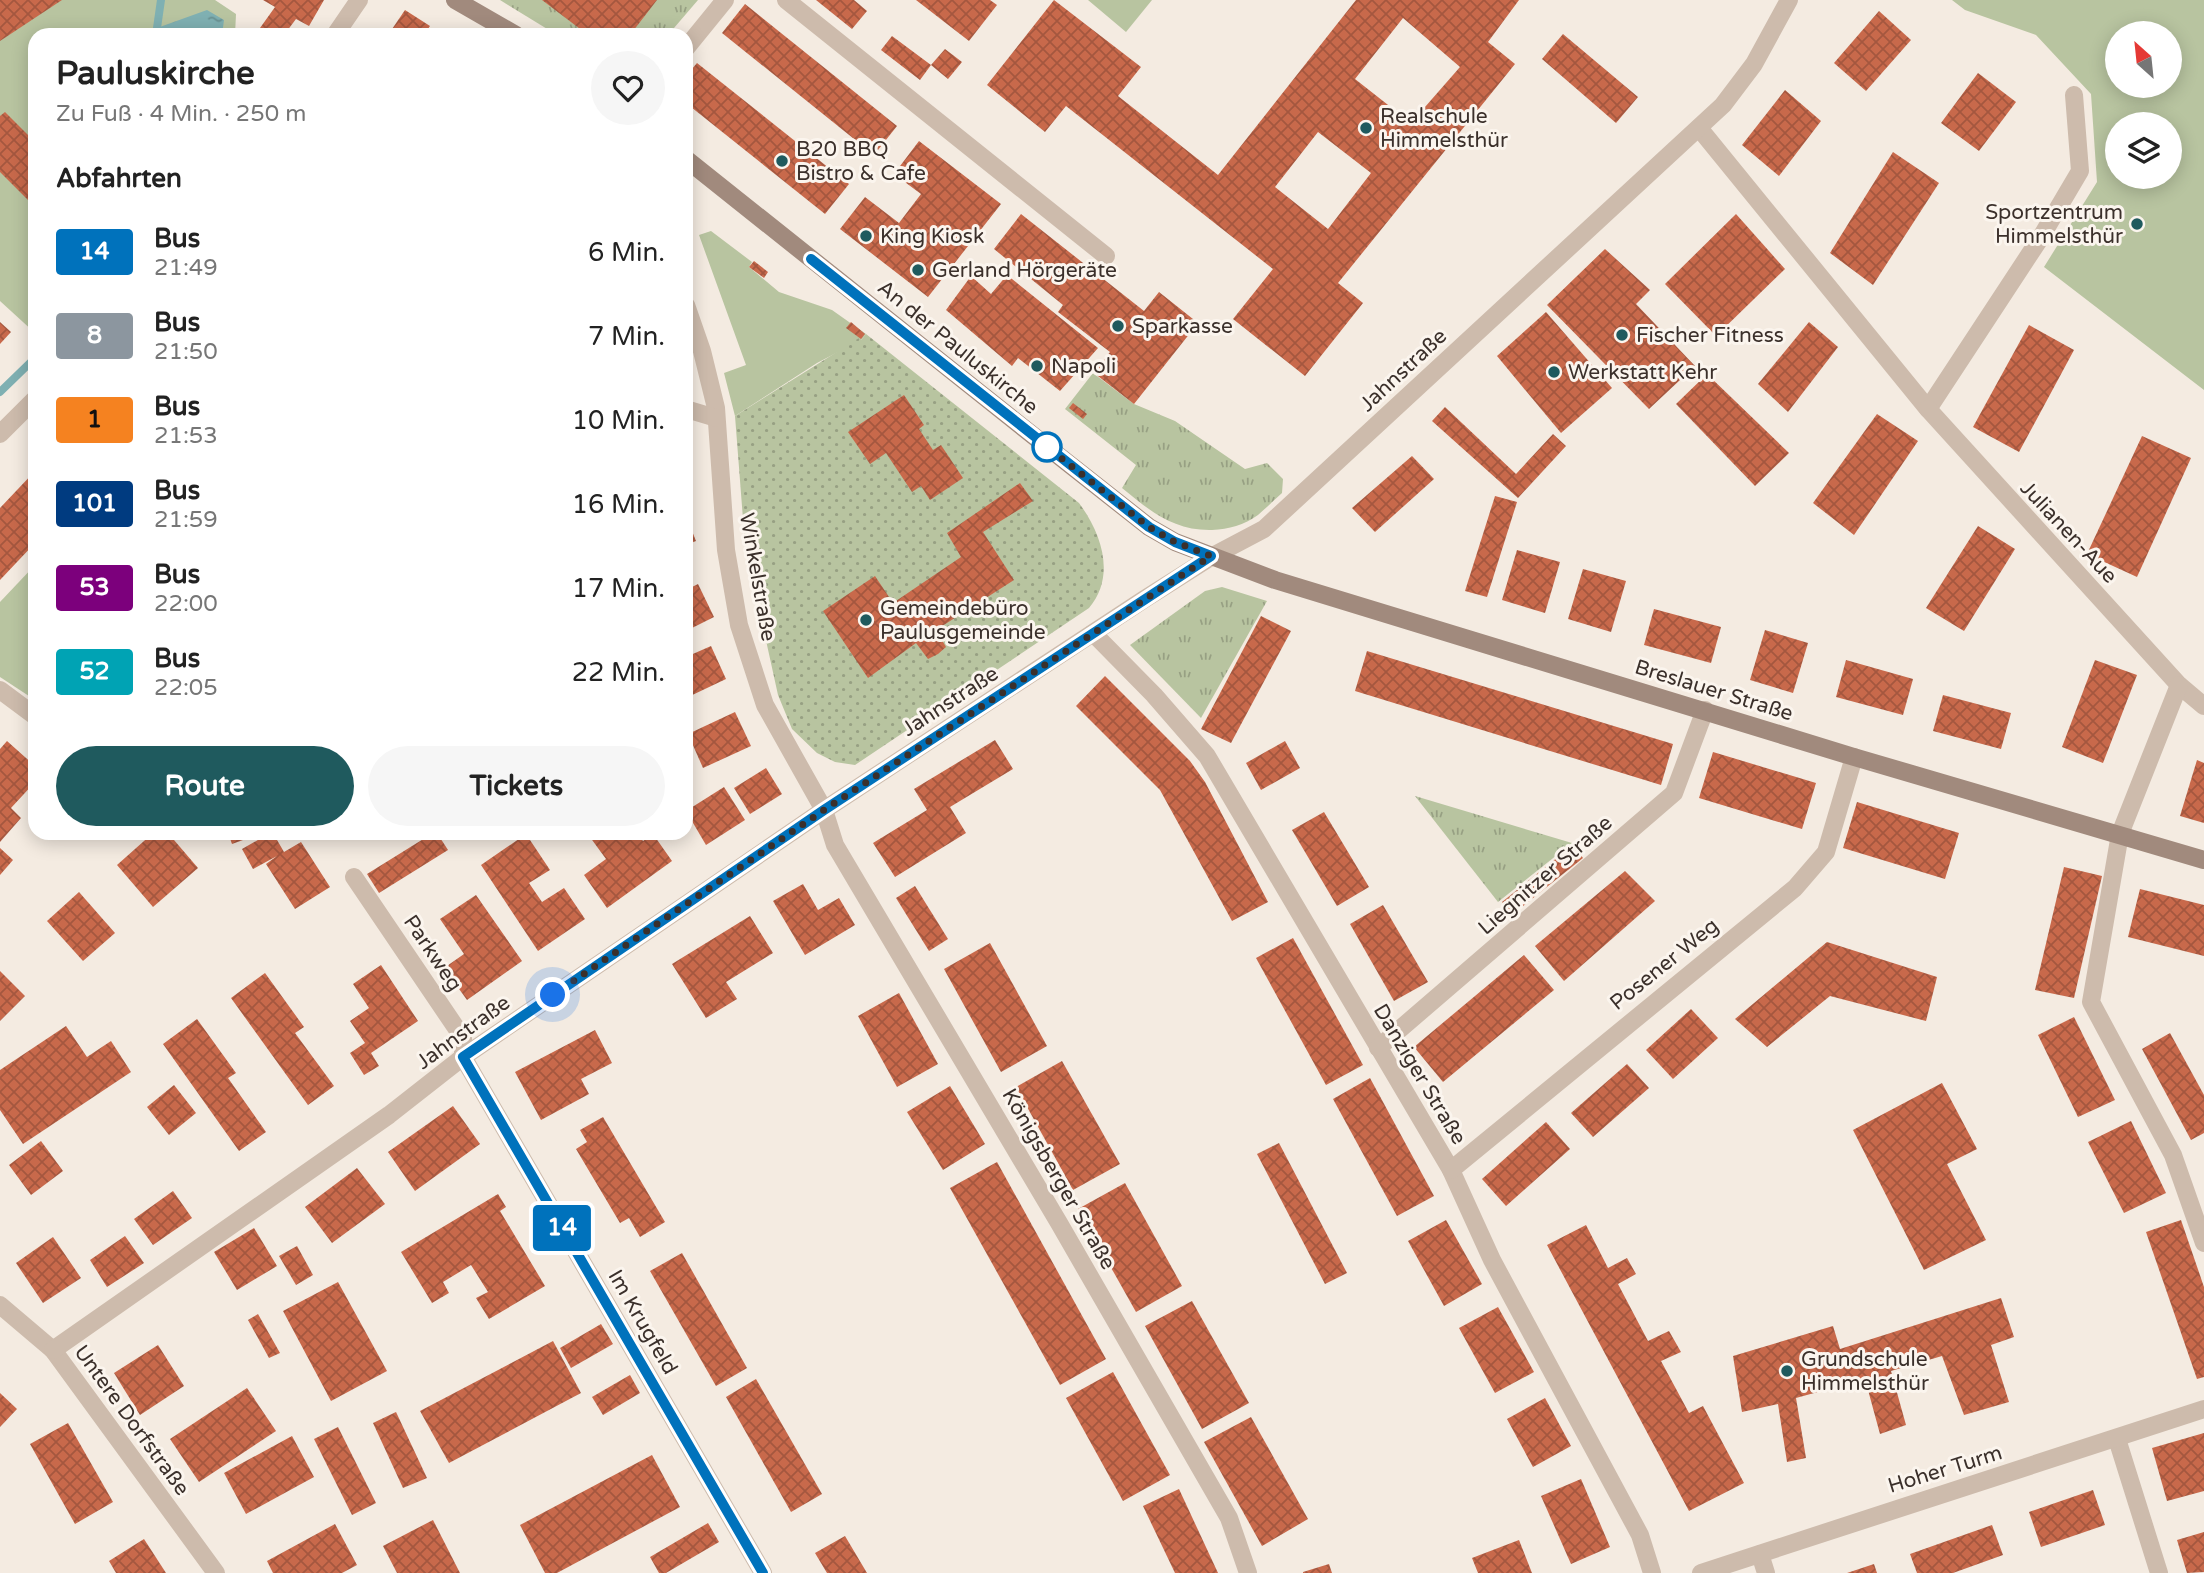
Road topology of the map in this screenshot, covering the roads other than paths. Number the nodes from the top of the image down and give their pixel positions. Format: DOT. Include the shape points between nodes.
graph roads {
  1 [pos="359,0"];
  2 [pos="455,0"];
  3 [pos="724,0"];
  4 [pos="786,0"];
  5 [pos="1790,0"];
  6 [pos="340,28"];
  7 [pos="504,28"];
  8 [pos="693,39"];
  9 [pos="2074,95"];
  10 [pos="1699,128"];
  11 [pos="693,165"];
  12 [pos="1106,256"];
  13 [pos="693,326"];
  14 [pos="28,406"];
  15 [pos="1928,409"];
  16 [pos="693,411"];
  17 [pos="716,418"];
  18 [pos="0,434"];
  19 [pos="1211,556"];
  20 [pos="1093,633"];
  21 [pos="2179,685"];
  22 [pos="0,690"];
  23 [pos="2204,706"];
  24 [pos="1705,710"];
  25 [pos="28,711"];
  26 [pos="1854,757"];
  27 [pos="824,810"];
  28 [pos="2120,834"];
  29 [pos="2204,860"];
  30 [pos="354,877"];
  31 [pos="1378,1048"];
  32 [pos="463,1057"];
  33 [pos="1451,1170"];
  34 [pos="2204,1243"];
  35 [pos="0,1305"];
  36 [pos="53,1350"];
  37 [pos="2204,1409"];
  38 [pos="2116,1439"];
  39 [pos="1760,1554"];
  40 [pos="216,1573"];
  41 [pos="763,1573"];
  42 [pos="1248,1573"];
  43 [pos="1652,1573"];
  44 [pos="1700,1573"];
  45 [pos="1766,1573"];
  46 [pos="2159,1573"];
  1 -- 6 [label="street"];
  2 -- 7 [label="street"];
  3 -- 8 [label="street"];
  4 -- 12 [label="street"];
  5 -- 10 [label="street, Jahnstraße" via="1740,85"];
  9 -- 15 [label="street" via="2081,171"];
  10 -- 15 [label="street, Julianen-Aue"];
  10 -- 19 [label="street, Jahnstraße" via="1276,519 1255,535"];
  11 -- 19 [label="street, An der Pauluskirche" via="1149,527"];
  13 -- 17 [label="street, Winkelstraße" via="710,378"];
  14 -- 18 [label="street"];
  15 -- 21 [label="street, Julianen-Aue"];
  16 -- 17 [label="street"];
  17 -- 27 [label="street, Winkelstraße" via="726,550 739,625 765,705"];
  19 -- 20 [label="street, Jahnstraße"];
  19 -- 24 [label="street, Breslauer Straße" via="1275,580"];
  20 -- 27 [label="street, Jahnstraße"];
  20 -- 31 [label="street, Danziger Straße" via="1207,757"];
  21 -- 23 [label="street, Julianen-Aue"];
  21 -- 28 [label="street"];
  22 -- 25 [label="street"];
  24 -- 26 [label="street, Breslauer Straße"];
  24 -- 31 [label="street, Liegnitzer Straße" via="1674,793"];
  26 -- 28 [label="street, Breslauer Straße"];
  26 -- 33 [label="street, Posener Weg" via="1826,852 1795,888"];
  27 -- 32 [label="street, Jahnstraße"];
  27 -- 42 [label="street, Königsberger Straße" via="835,845 1230,1518"];
  28 -- 29 [label="street, Breslauer Straße"];
  28 -- 34 [label="street" via="2091,1002 2173,1155"];
  30 -- 32 [label="street, Parkweg" via="463,1038"];
  31 -- 33 [label="street, Danziger Straße"];
  32 -- 36 [label="street, Jahnstraße" via="389,1115"];
  32 -- 41 [label="street, Im Krugfeld"];
  33 -- 43 [label="street, Danziger Straße" via="1492,1260 1640,1535"];
  35 -- 36 [label="street, Untere Dorfstraße"];
  36 -- 40 [label="street, Untere Dorfstraße"];
  37 -- 38 [label="street, Hoher Turm"];
  38 -- 39 [label="street, Hoher Turm"];
  38 -- 46 [label="street"];
  39 -- 44 [label="street, Hoher Turm"];
  39 -- 45 [label="street"];
}
